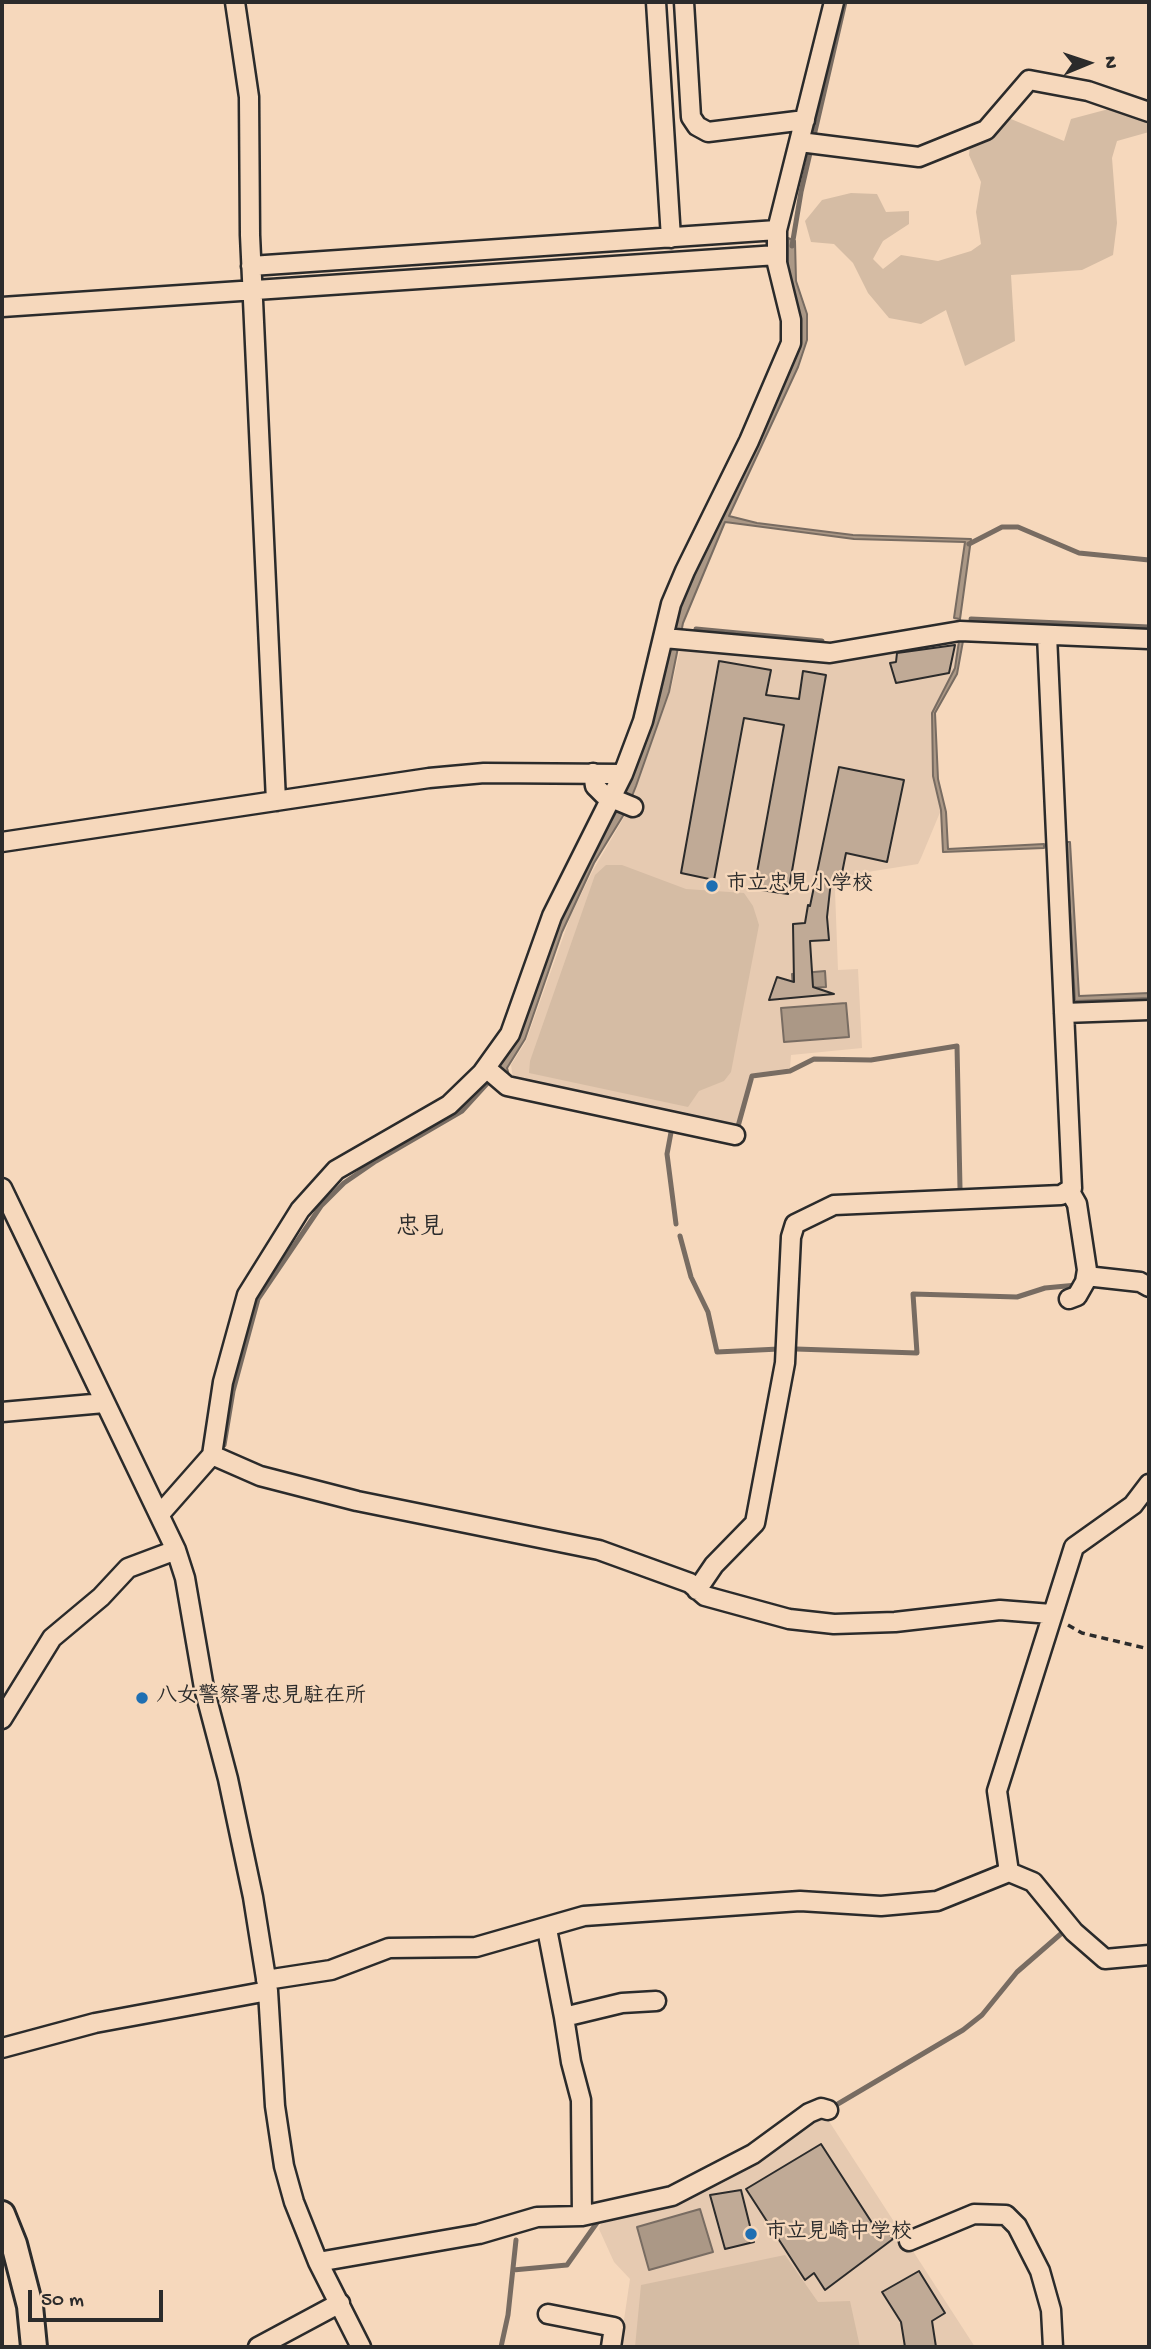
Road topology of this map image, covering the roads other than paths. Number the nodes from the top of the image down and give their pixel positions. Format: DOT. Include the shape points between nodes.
graph roads {
  1 [pos="235,2"];
  2 [pos="656,2"];
  3 [pos="684,2"];
  4 [pos="834,2"];
  5 [pos="1149,112"];
  6 [pos="805,120"];
  7 [pos="800,142"];
  8 [pos="777,230"];
  9 [pos="671,238"];
  10 [pos="777,255"];
  11 [pos="251,266"];
  12 [pos="253,290"];
  13 [pos="2,307"];
  14 [pos="1047,635"];
  15 [pos="664,638"];
  16 [pos="1149,639"];
  17 [pos="593,773"];
  18 [pos="623,774"];
  19 [pos="276,801"];
  20 [pos="621,802"];
  21 [pos="2,842"];
  22 [pos="1149,1010"];
  23 [pos="1064,1013"];
  24 [pos="486,1068"];
  25 [pos="735,1135"];
  26 [pos="2,1188"];
  27 [pos="1069,1190"];
  28 [pos="1086,1276"];
  29 [pos="1149,1287"];
  30 [pos="1069,1299"];
  31 [pos="104,1403"];
  32 [pos="2,1412"];
  33 [pos="212,1455"];
  34 [pos="1149,1484"];
  35 [pos="160,1514"];
  36 [pos="176,1550"];
  37 [pos="698,1590"];
  38 [pos="1051,1614"];
  39 [pos="2,1719"];
  40 [pos="1009,1871"];
  41 [pos="547,1928"];
  42 [pos="1149,1955"];
  43 [pos="267,1986"];
  44 [pos="656,2001"];
  45 [pos="564,2017"];
  46 [pos="2,2048"];
  47 [pos="828,2110"];
  48 [pos="2,2214"];
  49 [pos="582,2216"];
  50 [pos="909,2241"];
  51 [pos="318,2262"];
  52 [pos="340,2303"];
  53 [pos="548,2314"];
  54 [pos="34,2347"];
  55 [pos="258,2347"];
  56 [pos="361,2347"];
  57 [pos="611,2347"];
  58 [pos="1053,2347"];
  1 -- 11 [label="street" via="249,97"];
  2 -- 9 [label="street"];
  3 -- 6 [label="street" via="691,117 697,126 708,132"];
  4 -- 6 [label="street"];
  5 -- 7 [label="street" via="1088,91 1029,80 986,130 919,156"];
  6 -- 7 [label="street"];
  7 -- 8 [label="street"];
  8 -- 9 [label="street"];
  8 -- 10 [label="street"];
  9 -- 11 [label="street"];
  10 -- 12 [label="street"];
  10 -- 15 [label="street" via="791,320 791,343 685,571"];
  11 -- 12 [label="street"];
  12 -- 13 [label="street"];
  12 -- 19 [label="street"];
  14 -- 15 [label="street" via="960,631 830,653"];
  14 -- 16 [label="street"];
  14 -- 23 [label="street"];
  15 -- 18 [label="street" via="643,721"];
  17 -- 18 [label="street"];
  17 -- 19 [label="street" via="456,775"];
  17 -- 20 [label="street" via="595,786"];
  18 -- 20 [label="street"];
  19 -- 21 [label="street"];
  20 -- 24 [label="street" via="552,916 510,1034"];
  22 -- 23 [label="street"];
  23 -- 27 [label="street"];
  24 -- 25 [label="street" via="507,1086"];
  24 -- 33 [label="street" via="449,1105 336,1170 300,1210 247,1295 223,1381"];
  26 -- 31 [label="street"];
  27 -- 28 [label="street" via="1084,1236"];
  27 -- 37 [label="street" via="1061,1195 834,1205 795,1224 790,1237 785,1363 755,1523 714,1565"];
  28 -- 29 [label="street"];
  28 -- 30 [label="street" via="1077,1296"];
  31 -- 32 [label="street"];
  31 -- 35 [label="street"];
  33 -- 35 [label="street"];
  33 -- 37 [label="street" via="260,1476 357,1501 599,1550 651,1567"];
  34 -- 38 [label="street" via="1133,1505 1074,1547"];
  35 -- 36 [label="street"];
  36 -- 39 [label="street" via="128,1568 52,1638"];
  36 -- 43 [label="street" via="244,1849"];
  37 -- 38 [label="street" via="758,1611 834,1624 1000,1610"];
  38 -- 40 [label="street" via="997,1791"];
  40 -- 41 [label="street" via="937,1901 908,1905 800,1901 736,1905 584,1916"];
  40 -- 42 [label="street" via="1033,1882 1074,1933 1105,1959"];
  41 -- 43 [label="street" via="476,1947 390,1948 331,1970"];
  41 -- 45 [label="street"];
  43 -- 46 [label="street"];
  43 -- 51 [label="street" via="284,2166"];
  44 -- 45 [label="street" via="622,2003"];
  45 -- 49 [label="street" via="581,2100"];
  47 -- 49 [label="street" via="809,2112 753,2154 672,2196"];
  48 -- 54 [label="highway" via="30,2306"];
  49 -- 51 [label="street" via="537,2217 479,2234"];
  50 -- 58 [label="street" via="974,2214 1006,2215 1017,2226 1040,2272 1051,2310"];
  51 -- 52 [label="street"];
  52 -- 55 [label="street"];
  52 -- 56 [label="street"];
  53 -- 57 [label="street" via="614,2326"];
}
